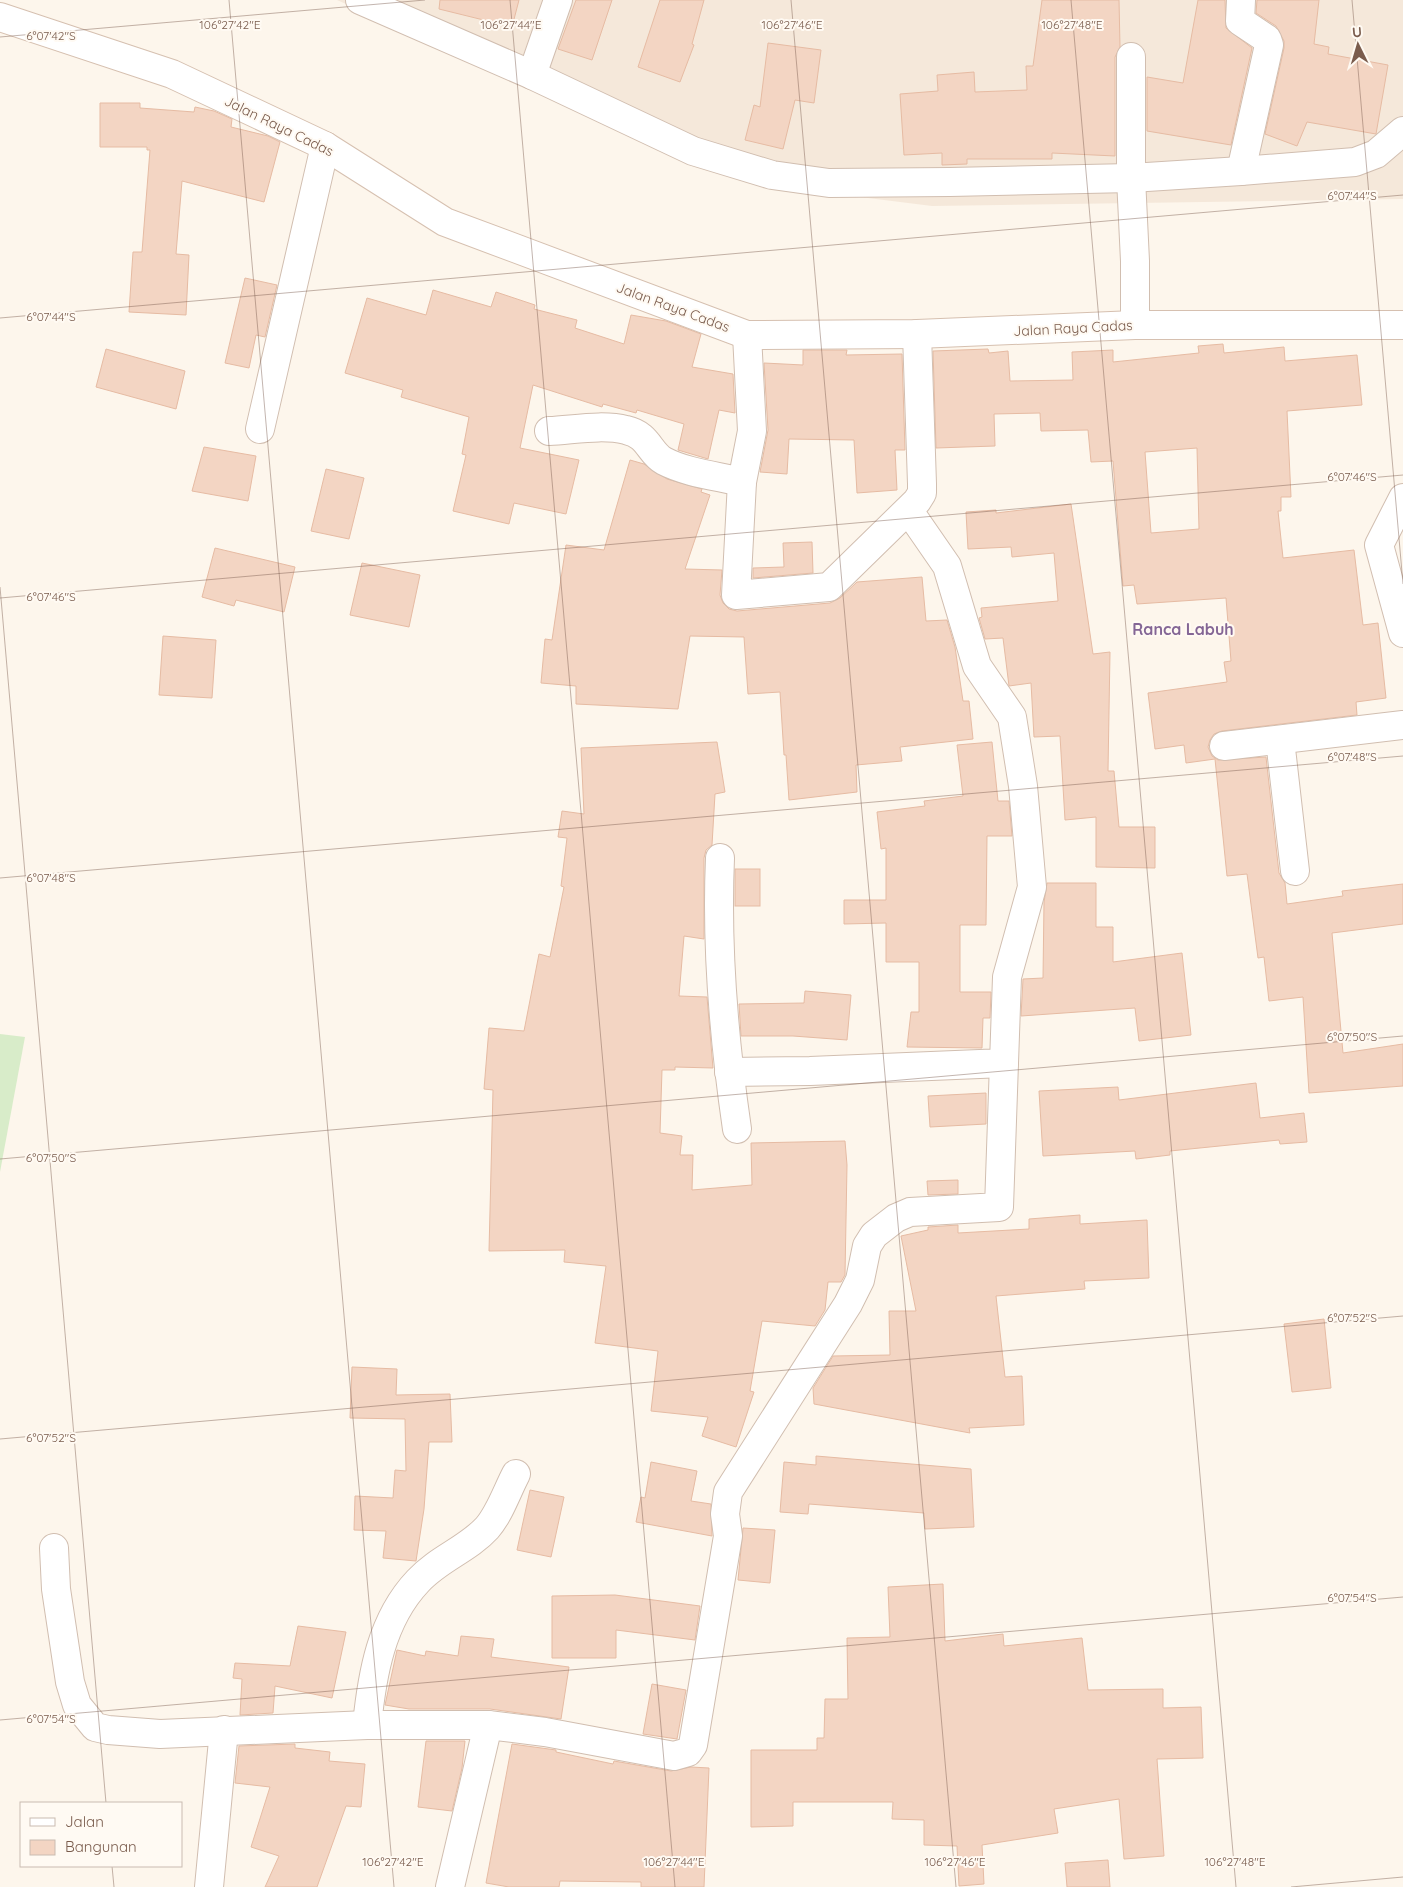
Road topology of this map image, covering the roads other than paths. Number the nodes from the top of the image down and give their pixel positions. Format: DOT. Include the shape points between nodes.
graph roads {
  1 [pos="360,0"];
  2 [pos="558,0"];
  3 [pos="1241,0"];
  4 [pos="0,17"];
  5 [pos="1131,57"];
  6 [pos="532,75"];
  7 [pos="1403,131"];
  8 [pos="325,146"];
  9 [pos="1241,171"];
  10 [pos="1131,178"];
  11 [pos="1135,325"];
  12 [pos="1403,326"];
  13 [pos="747,334"];
  14 [pos="917,334"];
  15 [pos="260,429"];
  16 [pos="549,431"];
  17 [pos="742,482"];
  18 [pos="1403,498"];
  19 [pos="909,511"];
  20 [pos="1403,633"];
  21 [pos="1403,726"];
  22 [pos="1280,740"];
  23 [pos="1224,746"];
  24 [pos="720,858"];
  25 [pos="1295,871"];
  26 [pos="1004,1062"];
  27 [pos="729,1072"];
  28 [pos="737,1129"];
  29 [pos="516,1474"];
  30 [pos="54,1548"];
  31 [pos="488,1725"];
  32 [pos="367,1726"];
  33 [pos="224,1730"];
  34 [pos="209,1887"];
  35 [pos="450,1887"];
  1 -- 6 [label="street"];
  2 -- 6 [label="street"];
  3 -- 9 [label="street" via="1240,21 1267,39 1268,45"];
  4 -- 8 [label="street, Jalan Raya Cadas" via="172,74"];
  5 -- 10 [label="street"];
  6 -- 10 [label="street" via="693,151 772,175 829,182"];
  7 -- 9 [label="street" via="1376,154 1356,162"];
  8 -- 13 [label="street, Jalan Raya Cadas" via="445,222"];
  8 -- 15 [label="street"];
  9 -- 10 [label="street"];
  10 -- 11 [label="street"];
  11 -- 12 [label="street, Jalan Raya Cadas"];
  11 -- 14 [label="street, Jalan Raya Cadas"];
  13 -- 14 [label="street, Jalan Raya Cadas"];
  13 -- 17 [label="street" via="752,430"];
  14 -- 19 [label="street" via="922,493"];
  16 -- 17 [label="street" via="626,430 640,435 662,460"];
  17 -- 19 [label="street" via="736,596 829,587"];
  18 -- 20 [label="street" via="1379,545"];
  19 -- 26 [label="street" via="947,566 977,666 1007,708 1014,728 1032,887 1006,977"];
  21 -- 22 [label="street" via="1362,728"];
  22 -- 23 [label="street"];
  22 -- 25 [label="street"];
  24 -- 27 [label="street" via="718,910"];
  26 -- 27 [label="street" via="810,1072"];
  26 -- 31 [label="street" via="999,1207 910,1212 874,1235 867,1246 860,1280 848,1304 728,1492 725,1514 728,1536 691,1749 674,1756"];
  27 -- 28 [label="street"];
  29 -- 32 [label="street" via="487,1528 433,1566 403,1601 377,1658"];
  30 -- 33 [label="street" via="56,1589 70,1682 77,1706 86,1719 95,1727 108,1730 160,1734"];
  31 -- 32 [label="street"];
  31 -- 35 [label="street"];
  32 -- 33 [label="street"];
  33 -- 34 [label="street"];
}
